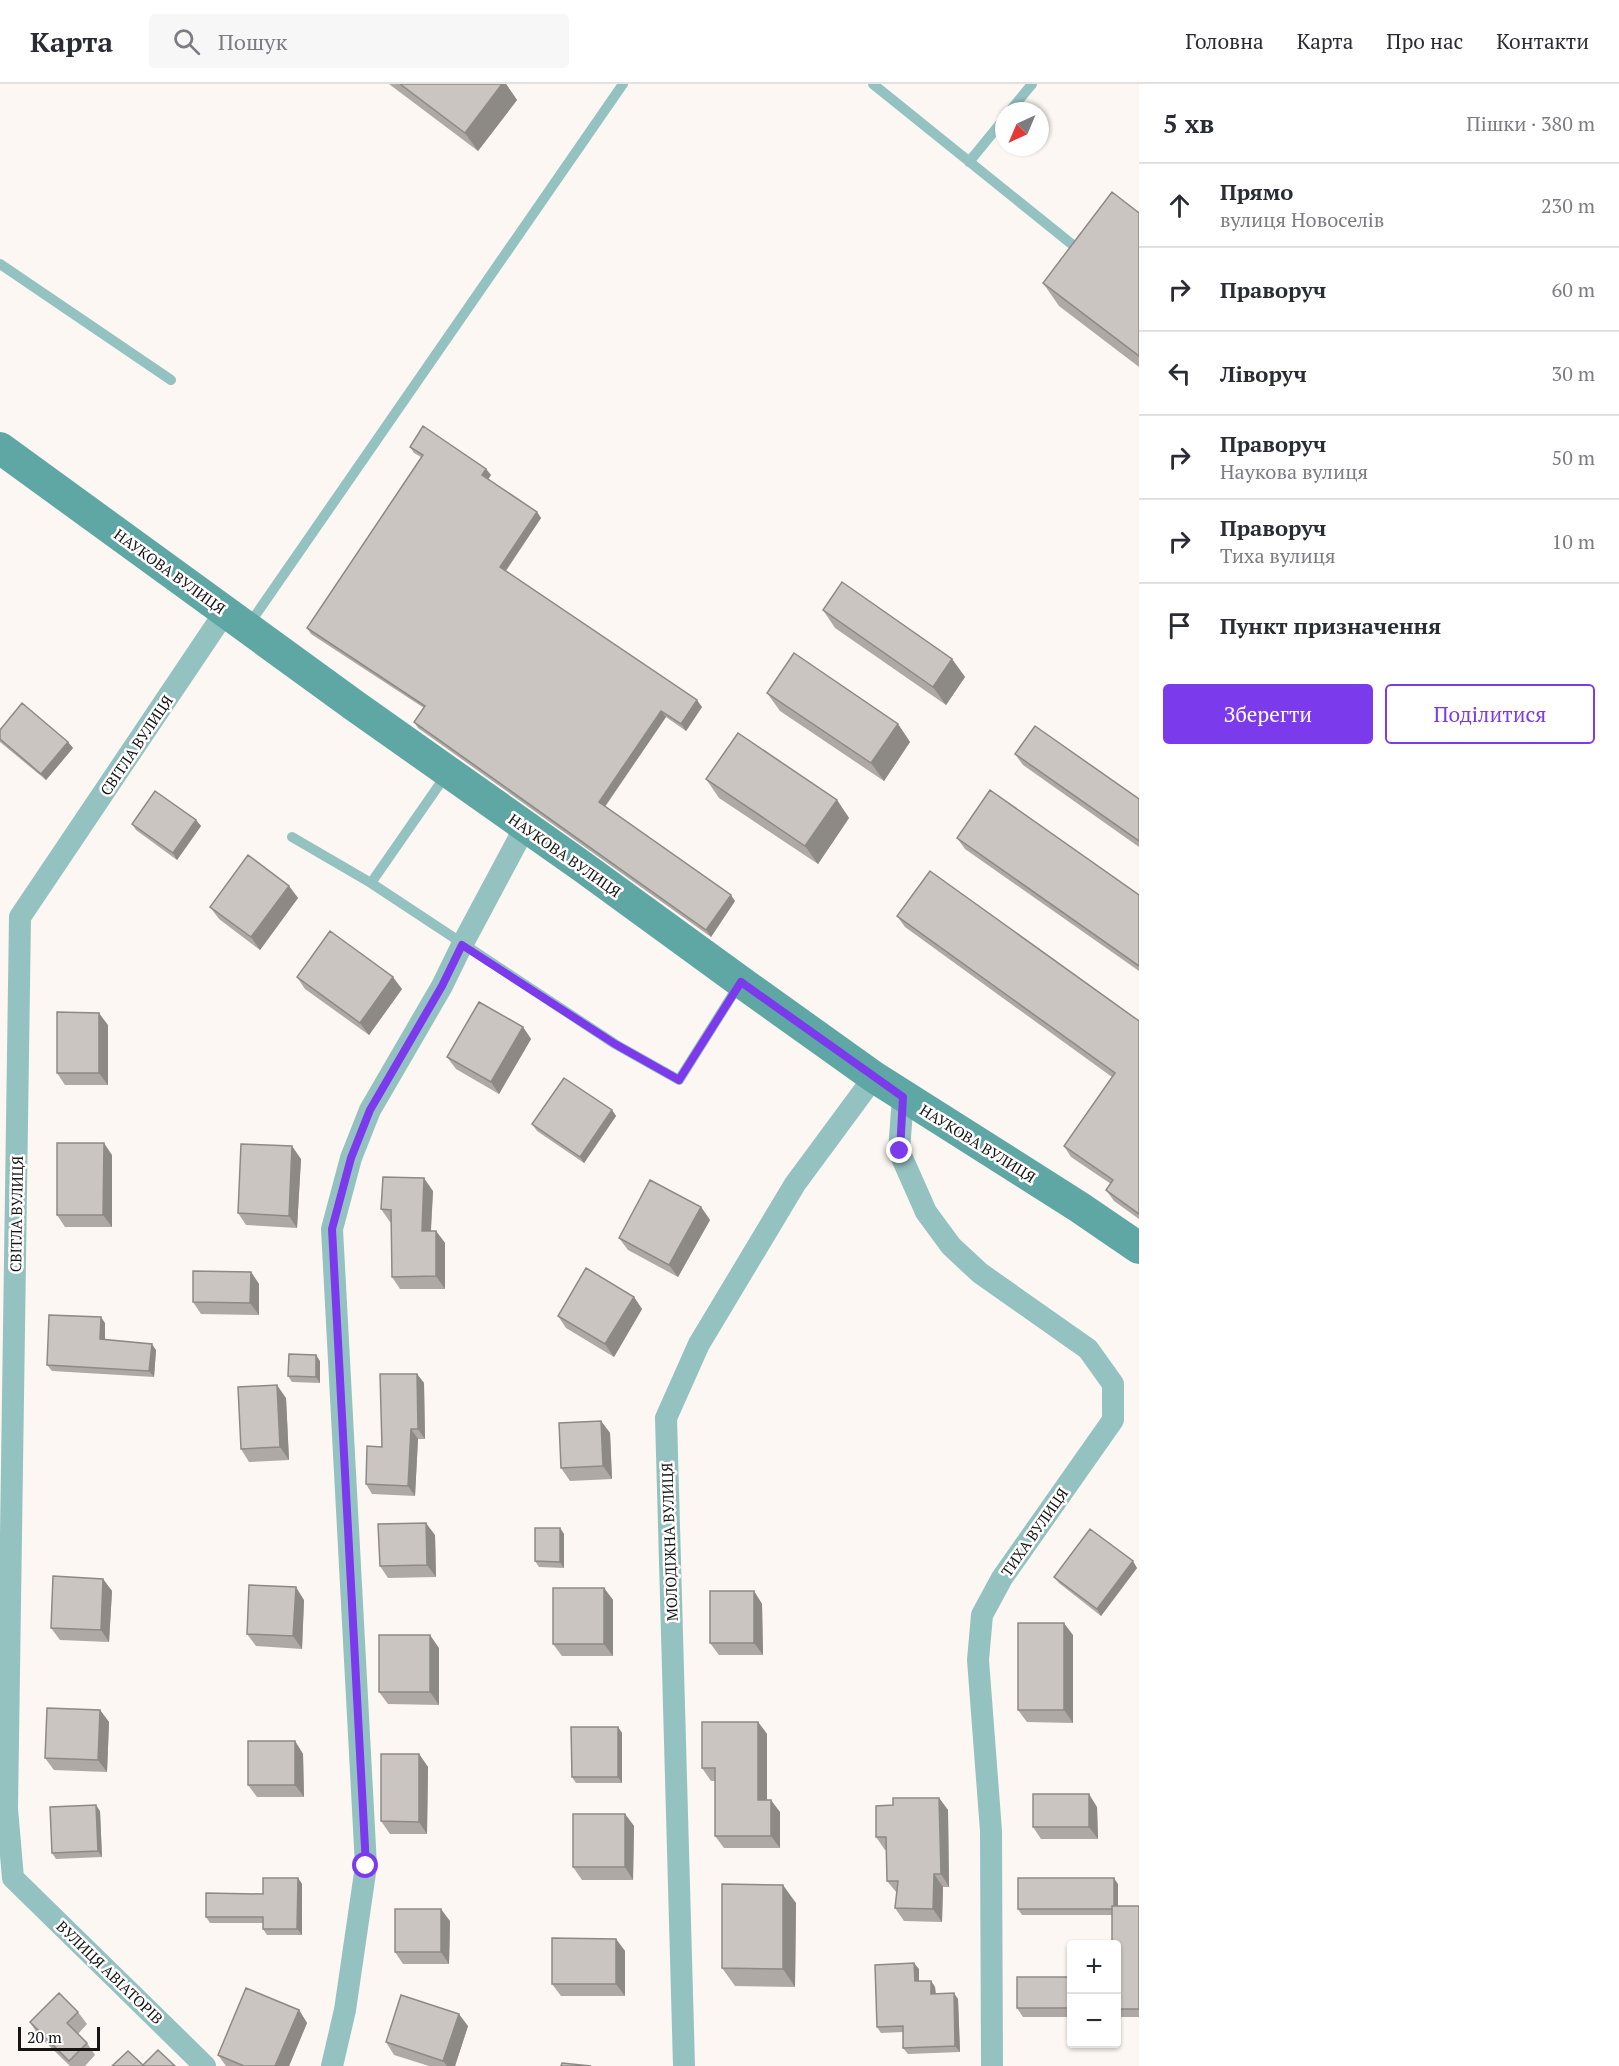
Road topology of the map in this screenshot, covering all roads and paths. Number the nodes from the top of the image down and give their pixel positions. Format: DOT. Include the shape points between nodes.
graph roads {
  1 [pos="623,84"];
  2 [pos="873,84"];
  3 [pos="1032,84"];
  4 [pos="1017,102"];
  5 [pos="995,130"];
  6 [pos="969,162"];
  7 [pos="1079,250"];
  8 [pos="0,264"];
  9 [pos="171,380"];
  10 [pos="0,448"];
  11 [pos="236,620"];
  12 [pos="449,772"];
  13 [pos="525,827"];
  14 [pos="292,837"];
  15 [pos="371,883"];
  16 [pos="462,945"];
  17 [pos="741,982"];
  18 [pos="874,1077"];
  19 [pos="903,1097"];
  20 [pos="1139,1248"];
  21 [pos="0,1786"];
  22 [pos="7,1809"];
  23 [pos="6,1879"];
  24 [pos="205,2066"];
  25 [pos="332,2066"];
  26 [pos="684,2066"];
  27 [pos="992,2066"];
  1 -- 11 [label="lane"];
  2 -- 6 [label="lane"];
  3 -- 4 [label="lane"];
  5 -- 6 [label="lane"];
  6 -- 7 [label="lane"];
  8 -- 9 [label="lane"];
  10 -- 11 [label="street, НАУКОВА ВУЛИЦЯ"];
  11 -- 12 [label="street, НАУКОВА ВУЛИЦЯ"];
  11 -- 22 [label="street, СВІТЛА ВУЛИЦЯ" via="20,917"];
  12 -- 13 [label="street, НАУКОВА ВУЛИЦЯ"];
  12 -- 15 [label="lane"];
  13 -- 16 [label="street"];
  13 -- 17 [label="street, НАУКОВА ВУЛИЦЯ"];
  14 -- 15 [label="lane"];
  15 -- 16 [label="lane"];
  16 -- 17 [label="lane" via="615,1044 679,1080"];
  16 -- 25 [label="street" via="370,1110 351,1158 332,1229 366,1866 345,2010"];
  17 -- 18 [label="street, НАУКОВА ВУЛИЦЯ"];
  18 -- 19 [label="street, НАУКОВА ВУЛИЦЯ"];
  18 -- 26 [label="street, МОЛОДІЖНА ВУЛИЦЯ" via="795,1184 699,1344 666,1419"];
  19 -- 20 [label="street, НАУКОВА ВУЛИЦЯ"];
  19 -- 27 [label="street, ТИХА ВУЛИЦЯ" via="900,1151 926,1212 951,1246 980,1273 1088,1349 1113,1384 1113,1420 1002,1578 982,1615 978,1660 991,1831"];
  21 -- 22 [label="street"];
  22 -- 23 [label="street, СВІТЛА ВУЛИЦЯ"];
  23 -- 24 [label="street, ВУЛИЦЯ АВІАТОРІВ"];
}
